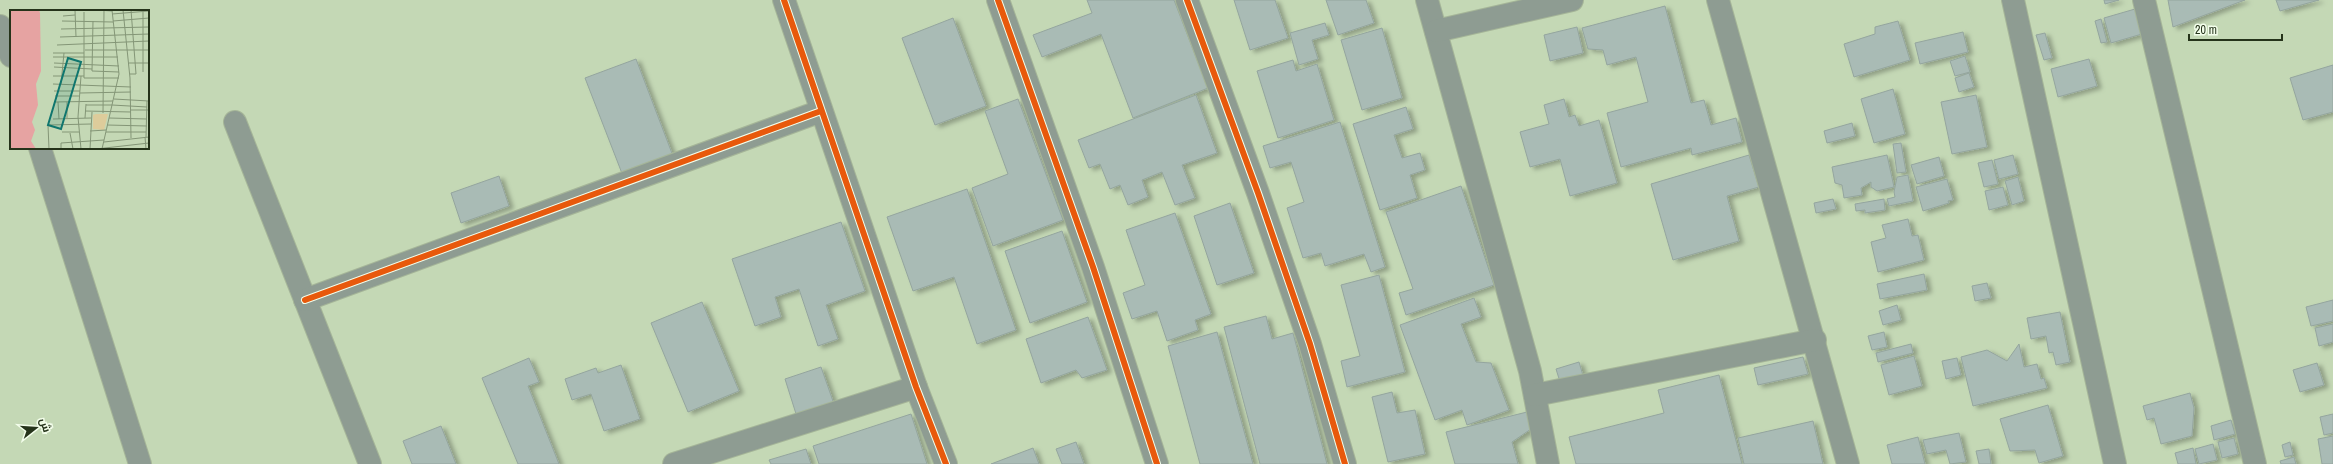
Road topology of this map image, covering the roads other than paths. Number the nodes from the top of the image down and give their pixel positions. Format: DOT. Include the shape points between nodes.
graph roads {
  1 [pos="784,0"];
  2 [pos="998,0"];
  3 [pos="1187,0"];
  4 [pos="1427,0"];
  5 [pos="1572,0"];
  6 [pos="1718,0"];
  7 [pos="2013,0"];
  8 [pos="2144,0"];
  9 [pos="0,26"];
  10 [pos="1436,31"];
  11 [pos="10,53"];
  12 [pos="821,111"];
  13 [pos="235,122"];
  14 [pos="40,149"];
  15 [pos="305,300"];
  16 [pos="1815,340"];
  17 [pos="916,387"];
  18 [pos="1535,395"];
  19 [pos="140,464"];
  20 [pos="370,464"];
  21 [pos="674,464"];
  22 [pos="946,464"];
  23 [pos="1157,464"];
  24 [pos="1345,464"];
  25 [pos="1548,464"];
  26 [pos="1848,464"];
  27 [pos="2115,464"];
  28 [pos="2255,464"];
  1 -- 12 [label="street"];
  2 -- 23 [label="street" via="1093,267"];
  3 -- 24 [label="street" via="1258,193 1307,337"];
  4 -- 10 [label="street"];
  5 -- 10 [label="street"];
  6 -- 16 [label="street"];
  7 -- 27 [label="street"];
  8 -- 28 [label="street"];
  9 -- 11 [label="street"];
  10 -- 18 [label="street"];
  12 -- 15 [label="street"];
  12 -- 17 [label="street"];
  13 -- 15 [label="street"];
  14 -- 19 [label="street"];
  15 -- 20 [label="street"];
  16 -- 18 [label="street"];
  16 -- 26 [label="street"];
  17 -- 21 [label="street"];
  17 -- 22 [label="street"];
  18 -- 25 [label="street"];
}
